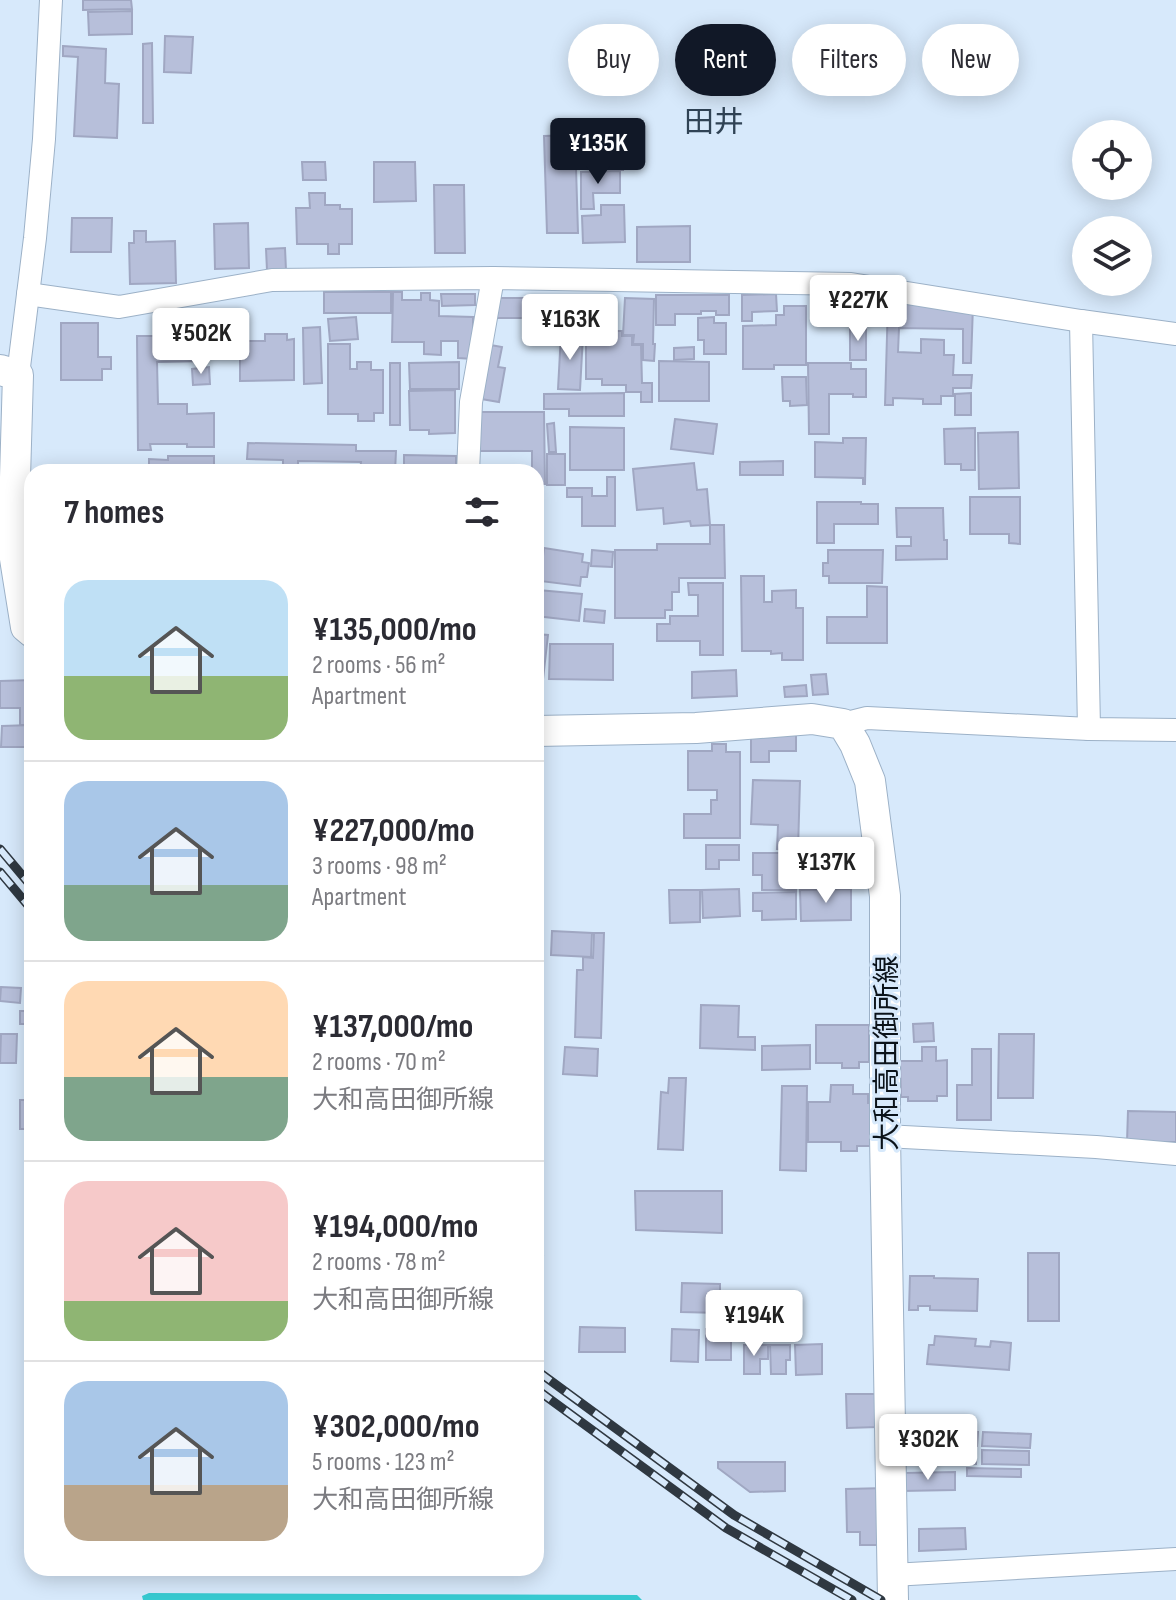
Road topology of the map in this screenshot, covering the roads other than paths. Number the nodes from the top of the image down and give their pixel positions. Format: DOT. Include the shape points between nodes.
graph roads {
  1 [pos="55,6"];
  2 [pos="493,278"];
  3 [pos="28,294"];
  4 [pos="1081,321"];
  5 [pos="1176,334"];
  6 [pos="9,373"];
  7 [pos="468,464"];
  8 [pos="23,548"];
  9 [pos="24,574"];
  10 [pos="843,724"];
  11 [pos="1089,729"];
  12 [pos="1176,730"];
  13 [pos="544,731"];
  14 [pos="885,1136"];
  15 [pos="1176,1154"];
  16 [pos="1176,1559"];
  17 [pos="892,1588"];
  1 -- 3 [label="street"];
  2 -- 3 [label="street" via="272,280 119,307"];
  2 -- 4 [label="street" via="851,284"];
  2 -- 7 [label="street" via="471,402"];
  3 -- 6 [label="street"];
  4 -- 5 [label="street"];
  4 -- 11 [label="street"];
  6 -- 8 [label="main road"];
  8 -- 9 [label="main road"];
  10 -- 11 [label="street" via="867,718"];
  10 -- 13 [label="main road" via="812,719"];
  10 -- 14 [label="main road, 大和高田御所線" via="870,781 885,896"];
  11 -- 12 [label="street"];
  14 -- 15 [label="street"];
  14 -- 17 [label="main road, 大和高田御所線"];
  16 -- 17 [label="street"];
}
